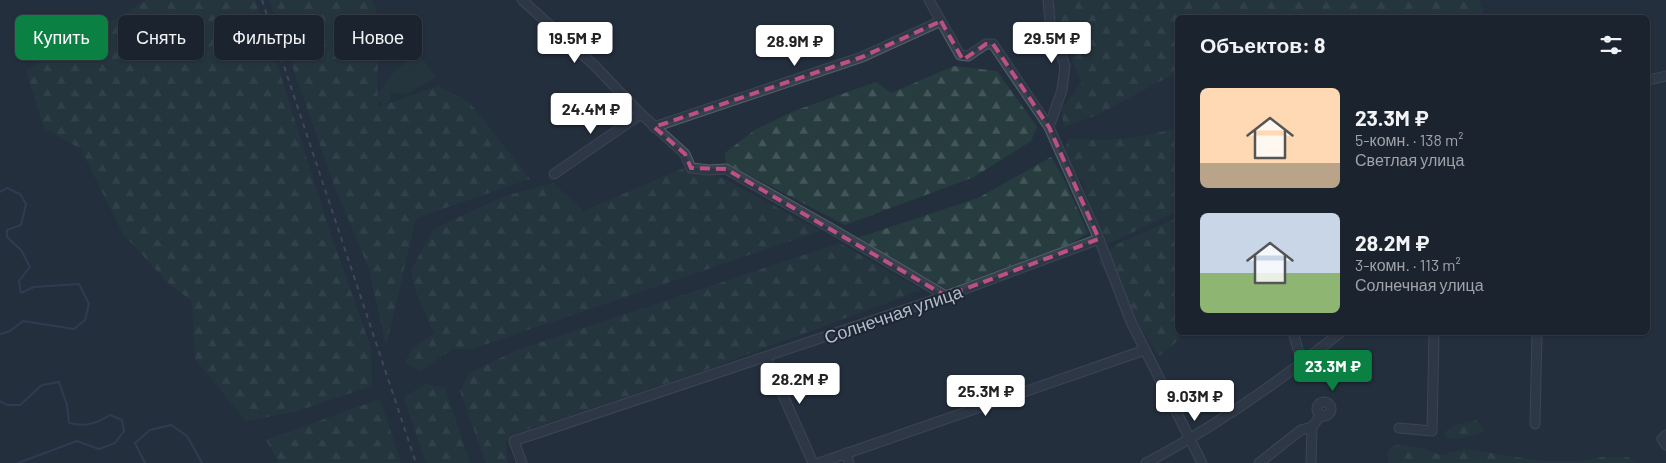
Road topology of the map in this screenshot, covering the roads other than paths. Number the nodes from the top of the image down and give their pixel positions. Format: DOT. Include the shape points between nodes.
graph roads {
  1 [pos="522,0"];
  2 [pos="929,0"];
  3 [pos="1048,0"];
  4 [pos="941,21"];
  5 [pos="1666,76"];
  6 [pos="1650,80"];
  7 [pos="641,114"];
  8 [pos="654,126"];
  9 [pos="1049,127"];
  10 [pos="554,174"];
  11 [pos="1099,239"];
  12 [pos="946,296"];
  13 [pos="1294,335"];
  14 [pos="1338,335"];
  15 [pos="1434,335"];
  16 [pos="1537,335"];
  17 [pos="1145,350"];
  18 [pos="766,357"];
  19 [pos="1302,363"];
  20 [pos="1321,414"];
  21 [pos="1535,424"];
  22 [pos="1312,427"];
  23 [pos="1399,428"];
  24 [pos="1666,435"];
  25 [pos="1191,439"];
  26 [pos="1666,445"];
  27 [pos="846,454"];
  28 [pos="522,463"];
  29 [pos="813,463"];
  30 [pos="819,463"];
  31 [pos="849,463"];
  32 [pos="1146,463"];
  33 [pos="1202,463"];
  34 [pos="1259,463"];
  35 [pos="1311,463"];
  1 -- 7 [label="street" via="594,65"];
  2 -- 4 [label="street"];
  3 -- 9 [label="street" via="1050,22 1065,66 1062,90"];
  4 -- 8 [label="street" via="862,57"];
  4 -- 9 [label="street" via="960,55 968,56 986,44 993,44"];
  5 -- 6 [label="street"];
  7 -- 8 [label="street"];
  7 -- 10 [label="street"];
  8 -- 12 [label="street" via="685,154 691,168 726,169"];
  9 -- 11 [label="street"];
  11 -- 12 [label="street, Солнечная улица"];
  11 -- 17 [label="street"];
  12 -- 18 [label="street, Солнечная улица"];
  13 -- 19 [label="street"];
  14 -- 19 [label="street"];
  15 -- 23 [label="street" via="1432,431"];
  16 -- 21 [label="street"];
  17 -- 25 [label="street"];
  17 -- 27 [label="street"];
  18 -- 28 [label="street, Солнечная улица" via="514,441"];
  18 -- 29 [label="street"];
  19 -- 25 [label="street"];
  20 -- 22 [label="street"];
  22 -- 34 [label="street" via="1301,430"];
  22 -- 35 [label="street"];
  24 -- 26 [label="street" via="1662,441"];
  25 -- 32 [label="street"];
  25 -- 33 [label="street"];
  27 -- 30 [label="street"];
  27 -- 31 [label="street"];
}
